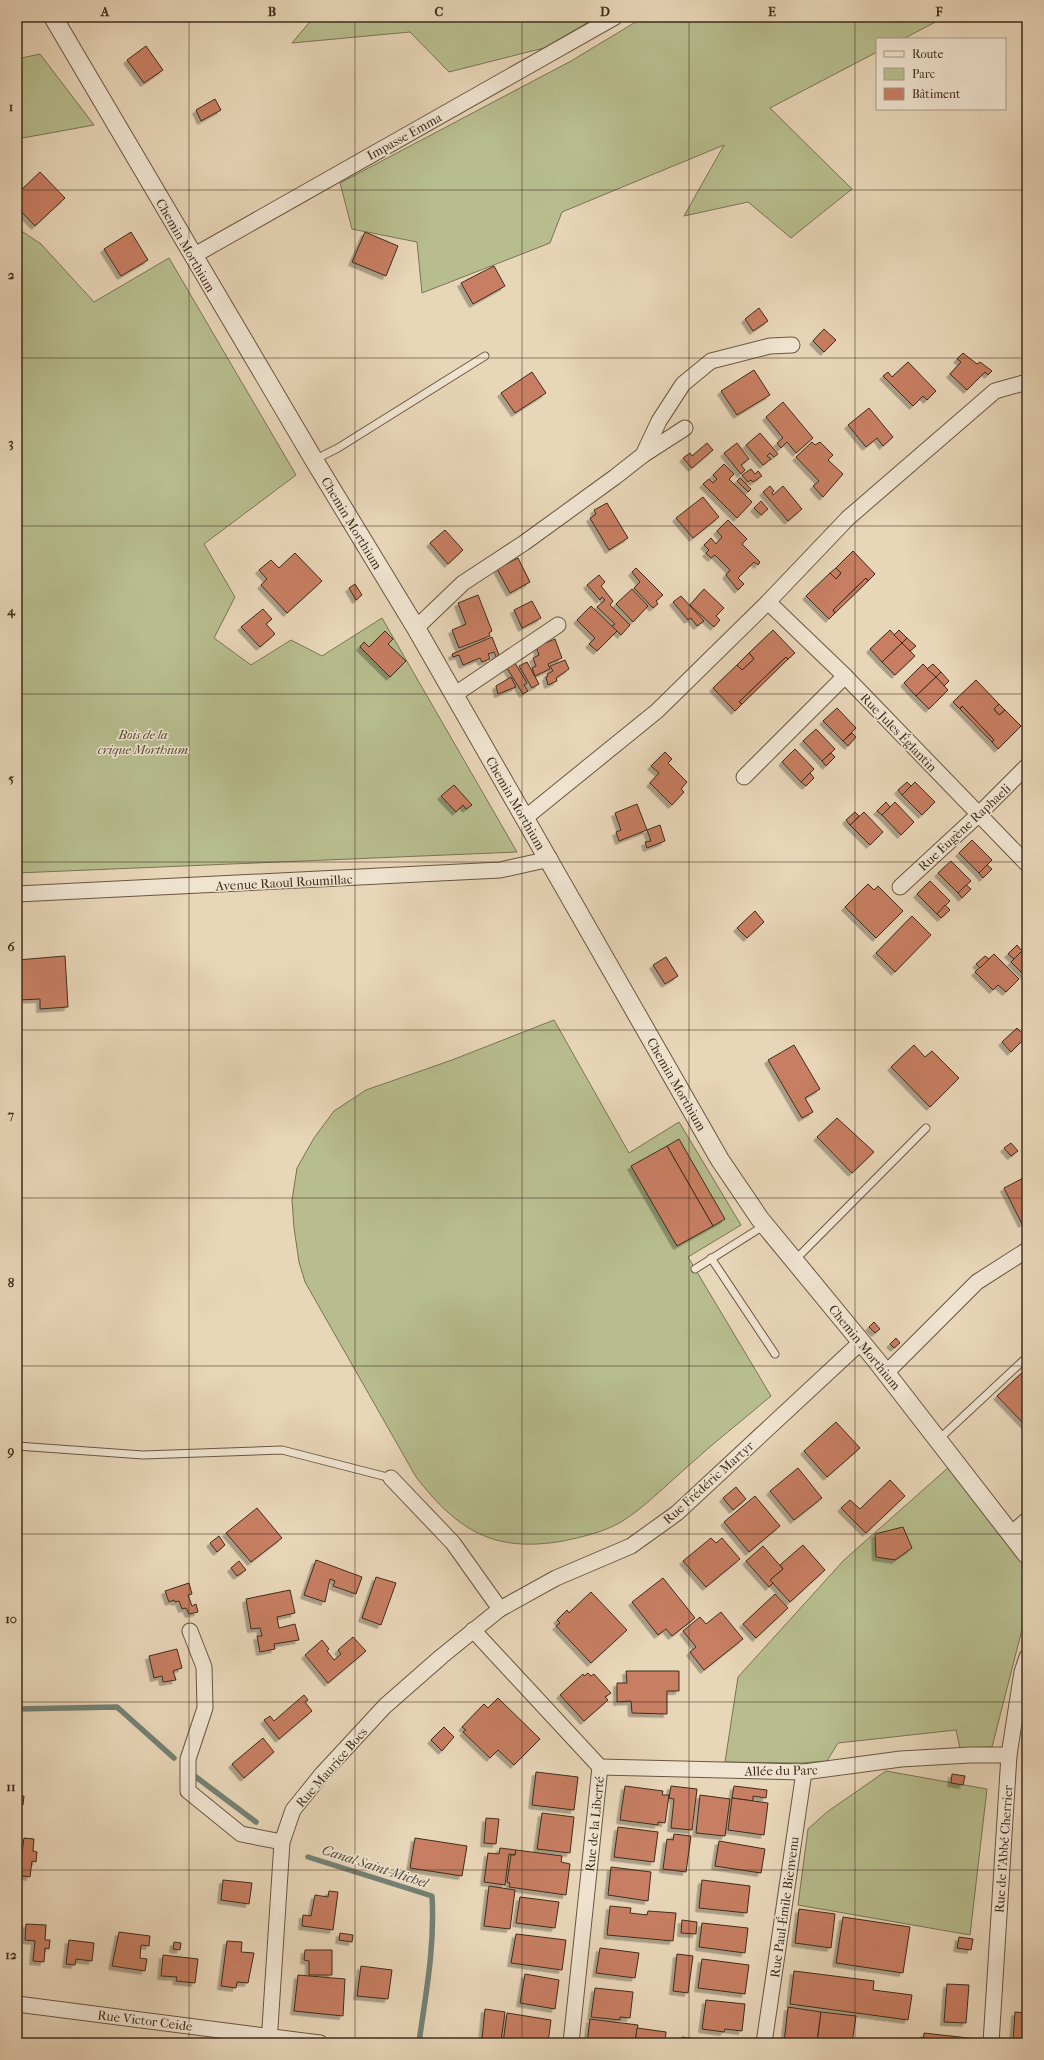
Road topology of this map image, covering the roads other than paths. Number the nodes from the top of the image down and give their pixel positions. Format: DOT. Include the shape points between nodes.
graph roads {
  1 [pos="53,17"];
  2 [pos="616,17"];
  3 [pos="192,256"];
  4 [pos="792,345"];
  5 [pos="485,356"];
  6 [pos="1027,382"];
  7 [pos="685,428"];
  8 [pos="643,455"];
  9 [pos="314,460"];
  10 [pos="768,602"];
  11 [pos="558,625"];
  12 [pos="416,628"];
  13 [pos="845,676"];
  14 [pos="454,695"];
  15 [pos="1027,766"];
  16 [pos="744,777"];
  17 [pos="978,815"];
  18 [pos="524,818"];
  19 [pos="550,859"];
  20 [pos="1027,864"];
  21 [pos="900,887"];
  22 [pos="17,894"];
  23 [pos="926,1128"];
  24 [pos="765,1225"];
  25 [pos="1027,1250"];
  26 [pos="711,1258"];
  27 [pos="795,1261"];
  28 [pos="695,1268"];
  29 [pos="861,1342"];
  30 [pos="775,1354"];
  31 [pos="1027,1357"];
  32 [pos="886,1373"];
  33 [pos="938,1440"];
  34 [pos="17,1446"];
  35 [pos="391,1478"];
  36 [pos="1027,1520"];
  37 [pos="1011,1534"];
  38 [pos="1027,1555"];
  39 [pos="500,1609"];
  40 [pos="473,1630"];
  41 [pos="190,1631"];
  42 [pos="1027,1657"];
  43 [pos="1009,1755"];
  44 [pos="600,1767"];
  45 [pos="804,1772"];
  46 [pos="282,1842"];
  47 [pos="17,2004"];
  48 [pos="269,2040"];
  49 [pos="320,2043"];
  50 [pos="571,2043"];
  51 [pos="764,2043"];
  52 [pos="991,2043"];
  1 -- 3 [label="street, Chemin Morthium"];
  2 -- 3 [label="street, Impasse Emma"];
  3 -- 9 [label="street, Chemin Morthium"];
  4 -- 8 [label="street" via="770,346 711,362 683,384 659,421"];
  5 -- 9 [label="lane" via="338,448"];
  6 -- 10 [label="street" via="996,391 848,518"];
  7 -- 8 [label="street"];
  8 -- 12 [label="street" via="530,538 463,583"];
  9 -- 12 [label="street, Chemin Morthium"];
  10 -- 13 [label="street, Rue Jules Églantin"];
  10 -- 18 [label="street" via="657,712"];
  11 -- 14 [label="street"];
  12 -- 14 [label="street, Chemin Morthium"];
  13 -- 16 [label="street"];
  13 -- 17 [label="street, Rue Jules Églantin"];
  14 -- 18 [label="street, Chemin Morthium"];
  15 -- 17 [label="street, Rue Eugène Raphaeli"];
  17 -- 20 [label="street, Rue Jules Églantin"];
  17 -- 21 [label="street, Rue Eugène Raphaeli"];
  18 -- 19 [label="street, Chemin Morthium"];
  19 -- 22 [label="street, Avenue Raoul Roumillac" via="500,870"];
  19 -- 24 [label="street, Chemin Morthium" via="720,1160"];
  23 -- 27 [label="lane"];
  24 -- 26 [label="lane"];
  24 -- 27 [label="street, Chemin Morthium"];
  25 -- 32 [label="street" via="977,1282"];
  26 -- 28 [label="lane"];
  26 -- 30 [label="lane"];
  27 -- 29 [label="street, Chemin Morthium"];
  29 -- 32 [label="street, Chemin Morthium"];
  29 -- 39 [label="street, Rue Frédéric Martyr" via="678,1513 631,1546 556,1578"];
  31 -- 33 [label="lane"];
  32 -- 33 [label="street, Chemin Morthium"];
  33 -- 37 [label="street, Chemin Morthium"];
  34 -- 35 [label="lane" via="143,1455 282,1450"];
  35 -- 39 [label="street" via="453,1543"];
  36 -- 37 [label="street"];
  37 -- 38 [label="street, Chemin Morthium"];
  39 -- 40 [label="street, Rue Frédéric Martyr"];
  40 -- 44 [label="street, Rue de la Liberté"];
  40 -- 46 [label="street, Rue Maurice Bocs" via="385,1706 322,1774 293,1810"];
  41 -- 46 [label="street" via="204,1667 205,1708 188,1758 188,1791 240,1834"];
  42 -- 43 [label="street, Rue de l'Abbé Cherrier" via="1022,1672"];
  43 -- 45 [label="street, Allée du Parc" via="901,1759"];
  43 -- 52 [label="street, Rue de l'Abbé Cherrier"];
  44 -- 45 [label="street, Allée du Parc"];
  44 -- 50 [label="street, Rue de la Liberté"];
  45 -- 51 [label="street, Rue Paul-Émile Bienvenu"];
  46 -- 48 [label="street, Rue Maurice Bocs"];
  47 -- 48 [label="street, Rue Victor Ceide"];
  48 -- 49 [label="street, Rue Victor Ceide"];
}
